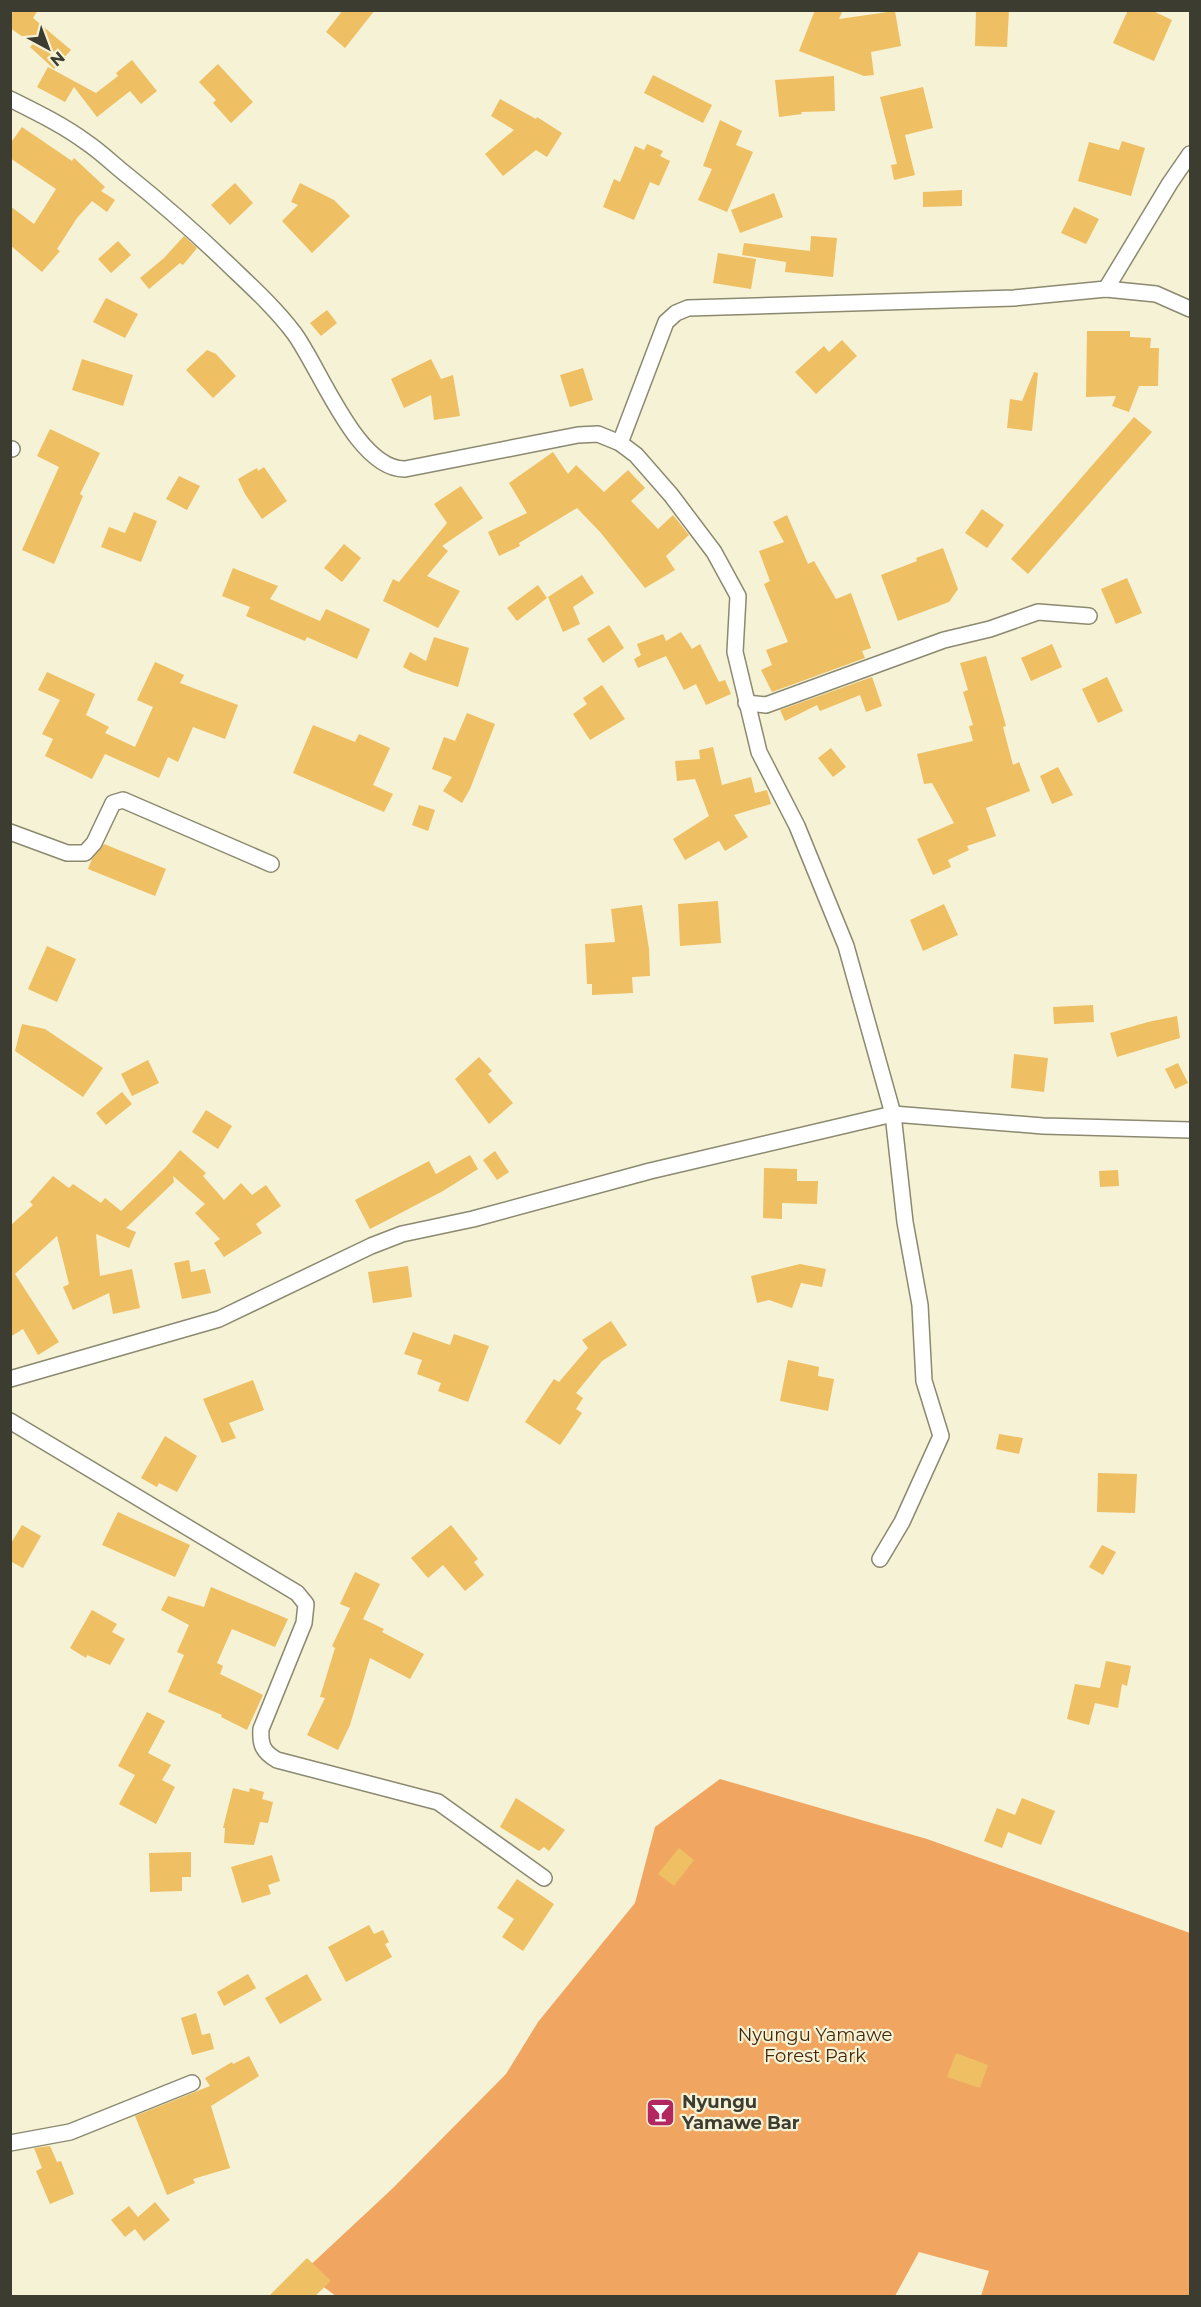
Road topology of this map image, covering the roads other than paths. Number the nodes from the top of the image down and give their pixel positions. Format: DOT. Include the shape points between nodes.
graph roads {
  1 [pos="10,99"];
  2 [pos="1191,154"];
  3 [pos="1106,289"];
  4 [pos="1191,309"];
  5 [pos="620,443"];
  6 [pos="1089,616"];
  7 [pos="746,703"];
  8 [pos="10,832"];
  9 [pos="272,864"];
  10 [pos="892,1114"];
  11 [pos="1191,1130"];
  12 [pos="10,1379"];
  13 [pos="10,1421"];
  14 [pos="880,1559"];
  15 [pos="544,1878"];
  16 [pos="192,2083"];
  17 [pos="10,2143"];
  1 -- 5 [label="street" via="86,141 205,241 295,335 345,420 374,458 386,466 405,469 578,435 598,434"];
  2 -- 3 [label="street"];
  3 -- 4 [label="street" via="1156,294"];
  3 -- 5 [label="street" via="1014,298 688,308 676,312 666,322"];
  5 -- 7 [label="street" via="636,455 677,503 714,552 738,596 735,652"];
  6 -- 7 [label="street" via="1038,612 944,640 766,705"];
  7 -- 10 [label="street" via="759,752 797,826 846,946"];
  8 -- 9 [label="street" via="67,853 85,853 114,803 123,800"];
  10 -- 11 [label="street" via="1043,1126"];
  10 -- 12 [label="street" via="402,1234 219,1319"];
  10 -- 14 [label="street" via="920,1305 924,1381 941,1436 902,1522"];
  13 -- 15 [label="street" via="297,1593 306,1605 304,1623 261,1729 260,1742 266,1754 438,1802"];
  16 -- 17 [label="street" via="70,2132"];
}
